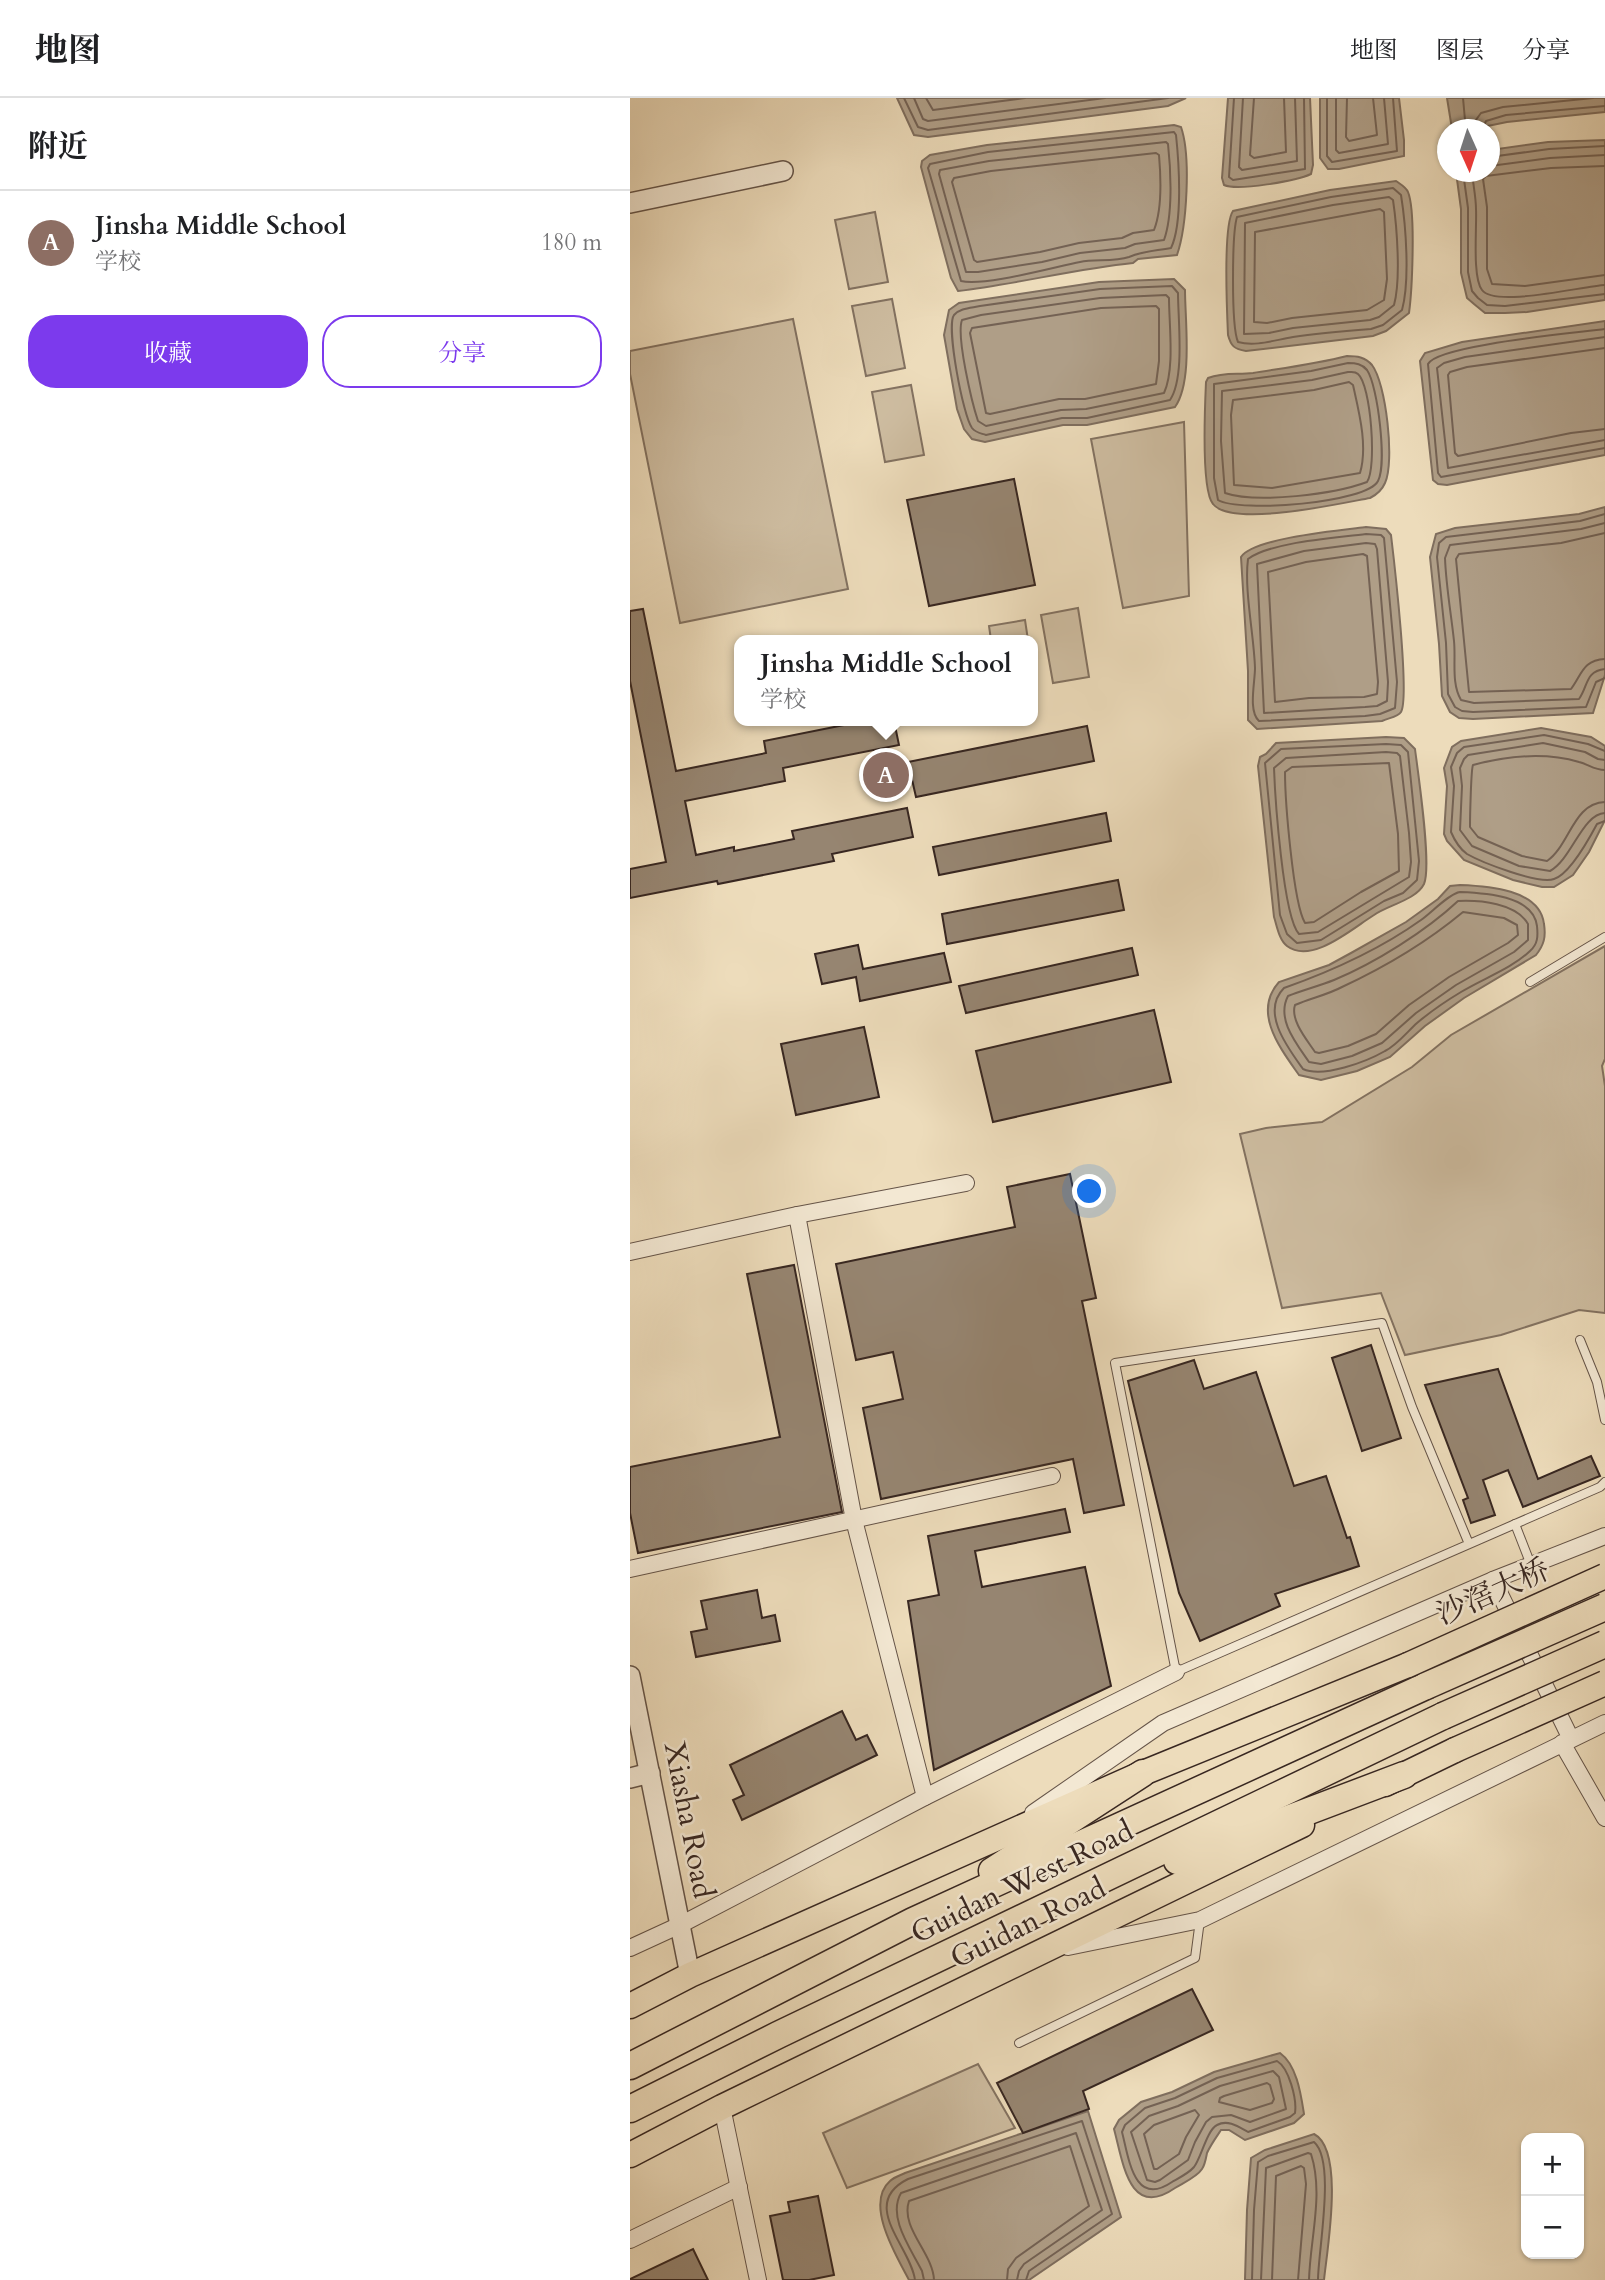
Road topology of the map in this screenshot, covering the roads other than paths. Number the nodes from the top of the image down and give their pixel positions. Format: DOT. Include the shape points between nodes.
graph roads {
  1 [pos="783,171"];
  2 [pos="630,203"];
  3 [pos="1605,937"];
  4 [pos="1530,982"];
  5 [pos="967,1183"];
  6 [pos="797,1215"];
  7 [pos="630,1252"];
  8 [pos="1580,1340"];
  9 [pos="1605,1420"];
  10 [pos="1052,1476"];
  11 [pos="1605,1482"];
  12 [pos="854,1520"];
  13 [pos="1515,1524"];
  14 [pos="1605,1536"];
  15 [pos="1469,1544"];
  16 [pos="1531,1565"];
  17 [pos="630,1569"];
  18 [pos="1605,1576"];
  19 [pos="1493,1580"];
  20 [pos="1605,1606"];
  21 [pos="1605,1644"];
  22 [pos="1176,1672"];
  23 [pos="630,1676"];
  24 [pos="1605,1683"];
  25 [pos="1605,1723"];
  26 [pos="1567,1741"];
  27 [pos="650,1773"];
  28 [pos="1143,1773"];
  29 [pos="1404,1775"];
  30 [pos="630,1778"];
  31 [pos="925,1797"];
  32 [pos="1605,1818"];
  33 [pos="994,1840"];
  34 [pos="1200,1920"];
  35 [pos="913,1921"];
  36 [pos="1012,1924"];
  37 [pos="680,1925"];
  38 [pos="630,1948"];
  39 [pos="1038,1953"];
  40 [pos="690,1975"];
  41 [pos="630,2006"];
  42 [pos="1020,2043"];
  43 [pos="630,2066"];
  44 [pos="722,2107"];
  45 [pos="630,2109"];
  46 [pos="630,2155"];
  47 [pos="739,2187"];
  48 [pos="630,2240"];
  49 [pos="758,2280"];
  1 -- 2 [label="street"];
  3 -- 4 [label="lane"];
  5 -- 6 [label="street"];
  6 -- 7 [label="street"];
  6 -- 12 [label="street"];
  8 -- 9 [label="lane" via="1597,1382"];
  10 -- 12 [label="street"];
  11 -- 13 [label="lane"];
  12 -- 17 [label="street"];
  12 -- 31 [label="street"];
  13 -- 15 [label="lane"];
  13 -- 16 [label="lane"];
  14 -- 16 [label="street"];
  15 -- 22 [label="lane"];
  15 -- 22 [label="lane" via="1382,1323 1115,1363"];
  16 -- 19 [label="street"];
  18 -- 28 [label="main road, 沙滘大桥, bridge" via="1408,1665"];
  19 -- 26 [label="street"];
  19 -- 33 [label="street" via="1163,1723"];
  20 -- 35 [label="highway, Guidan West Road, bridge"];
  21 -- 36 [label="highway, Guidan West Road, bridge" via="1443,1716"];
  22 -- 31 [label="street"];
  23 -- 27 [label="street, Xiasha Road"];
  24 -- 29 [label="main road, Guidan Road, bridge"];
  25 -- 26 [label="street"];
  26 -- 32 [label="street"];
  26 -- 34 [label="street"];
  27 -- 30 [label="street"];
  27 -- 37 [label="street, Xiasha Road"];
  28 -- 33 [label="main road"];
  28 -- 35 [label="highway"];
  29 -- 36 [label="highway"];
  29 -- 39 [label="main road, Guidan Road"];
  31 -- 37 [label="street"];
  33 -- 40 [label="main road"];
  34 -- 39 [label="street"];
  34 -- 42 [label="lane" via="1195,1958"];
  35 -- 43 [label="highway, Guidan West Road"];
  36 -- 45 [label="highway, Guidan West Road"];
  37 -- 38 [label="street"];
  37 -- 40 [label="street, Xiasha Road"];
  39 -- 44 [label="main road, Guidan Road"];
  40 -- 41 [label="main road"];
  44 -- 46 [label="main road, Guidan Road"];
  44 -- 47 [label="street"];
  47 -- 48 [label="street"];
  47 -- 49 [label="street"];
}
